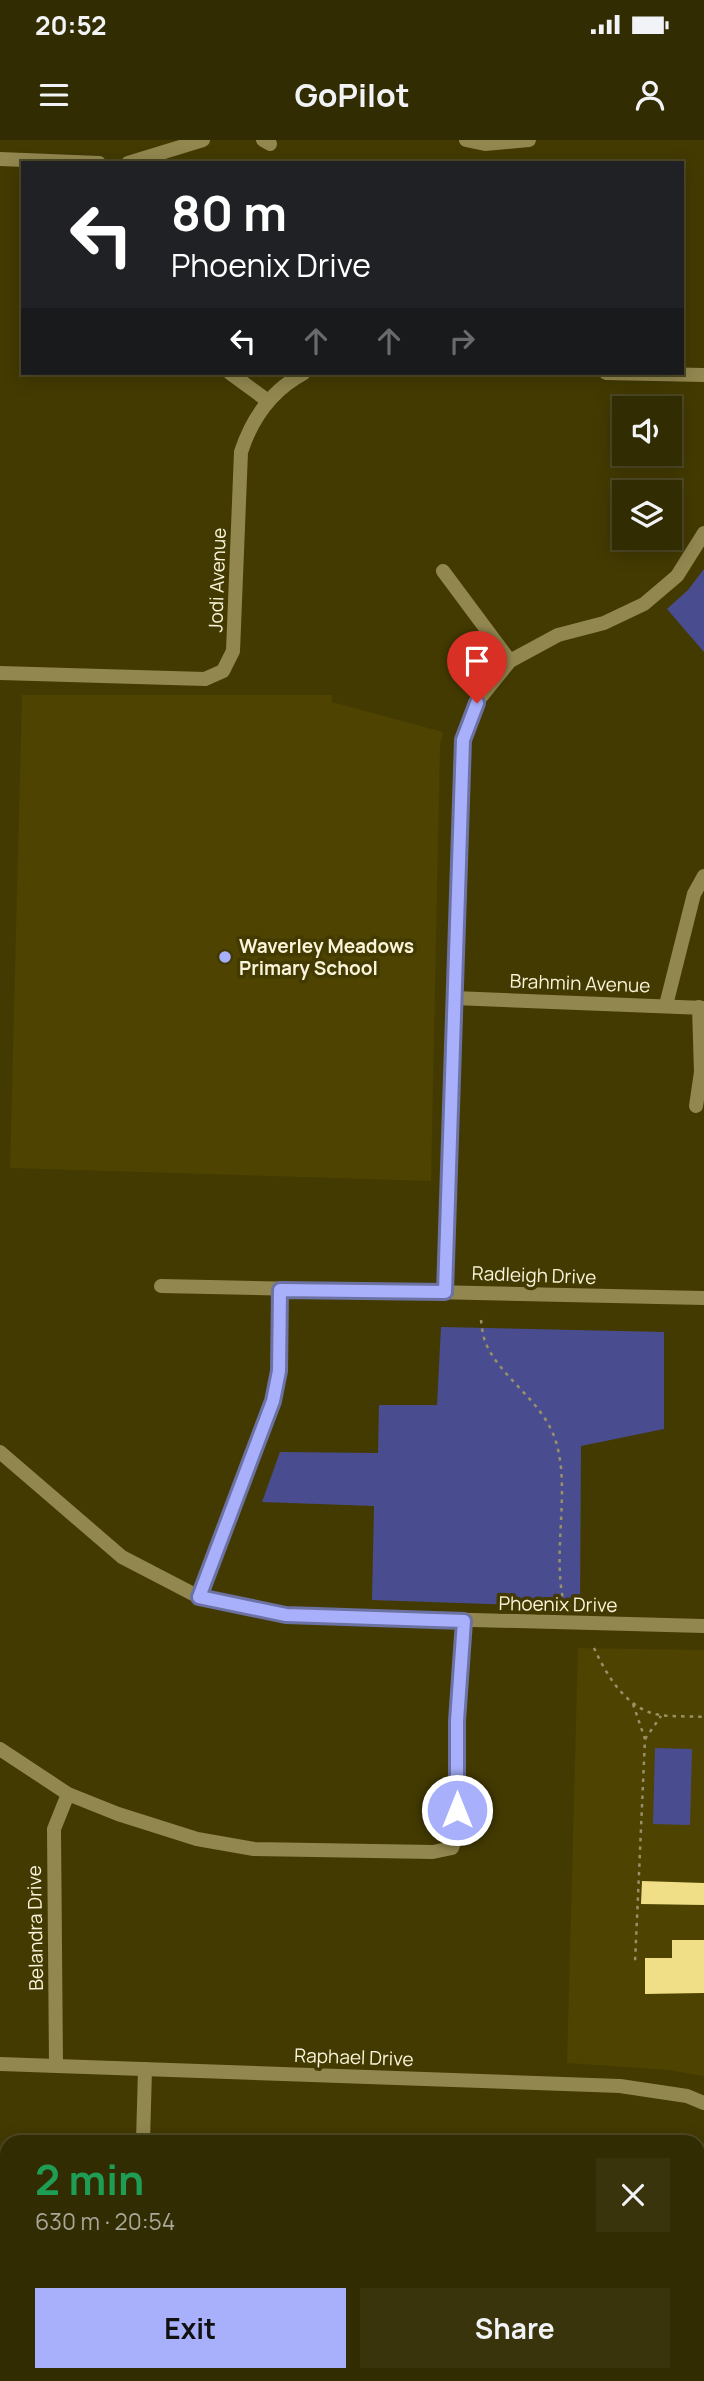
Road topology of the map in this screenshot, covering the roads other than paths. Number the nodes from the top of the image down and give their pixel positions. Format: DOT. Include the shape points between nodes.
graph roads {
  1 [pos="203,140"];
  2 [pos="466,140"];
  3 [pos="529,140"];
  4 [pos="0,159"];
  5 [pos="50,161"];
  6 [pos="135,161"];
  7 [pos="233,375"];
  8 [pos="300,375"];
  9 [pos="684,375"];
  10 [pos="704,375"];
  11 [pos="268,401"];
  12 [pos="704,533"];
  13 [pos="443,571"];
  14 [pos="510,661"];
  15 [pos="0,673"];
  16 [pos="704,876"];
  17 [pos="454,998"];
  18 [pos="666,1005"];
  19 [pos="702,1008"];
  20 [pos="696,1106"];
  21 [pos="160,1286"];
  22 [pos="280,1290"];
  23 [pos="445,1292"];
  24 [pos="704,1298"];
  25 [pos="0,1452"];
  26 [pos="199,1597"];
  27 [pos="464,1621"];
  28 [pos="704,1626"];
  29 [pos="0,1749"];
  30 [pos="68,1794"];
  31 [pos="0,2064"];
  32 [pos="56,2065"];
  33 [pos="145,2069"];
  34 [pos="704,2103"];
  35 [pos="143,2135"];
  1 -- 6 [label="street"];
  2 -- 3 [label="street" via="485,144"];
  4 -- 5 [label="street"];
  7 -- 11 [label="street"];
  8 -- 11 [label="street, Jodi Avenue"];
  9 -- 10 [label="street"];
  11 -- 15 [label="street, Jodi Avenue" via="249,428 241,453 233,652 223,671 205,679"];
  12 -- 14 [label="street" via="677,576 643,604 604,623 558,635"];
  13 -- 14 [label="street"];
  14 -- 17 [label="street" via="477,703 463,740"];
  16 -- 18 [label="street" via="694,894"];
  17 -- 18 [label="street, Brahmin Avenue"];
  17 -- 23 [label="street"];
  18 -- 19 [label="street, Brahmin Avenue"];
  19 -- 20 [label="street"];
  21 -- 22 [label="street, Radleigh Drive"];
  22 -- 23 [label="street, Radleigh Drive"];
  22 -- 26 [label="street" via="279,1371 273,1401"];
  23 -- 24 [label="street, Radleigh Drive"];
  25 -- 26 [label="street, Phoenix Drive" via="122,1557"];
  26 -- 27 [label="street, Phoenix Drive" via="286,1615"];
  27 -- 28 [label="street, Phoenix Drive"];
  27 -- 30 [label="street" via="457,1721 458,1833 452,1848 433,1852 254,1849 197,1839"];
  29 -- 30 [label="street"];
  30 -- 32 [label="street, Belandra Drive" via="54,1829"];
  31 -- 32 [label="street, Raphael Drive"];
  32 -- 33 [label="street, Raphael Drive"];
  33 -- 34 [label="street, Raphael Drive" via="620,2086"];
  33 -- 35 [label="street"];
}
